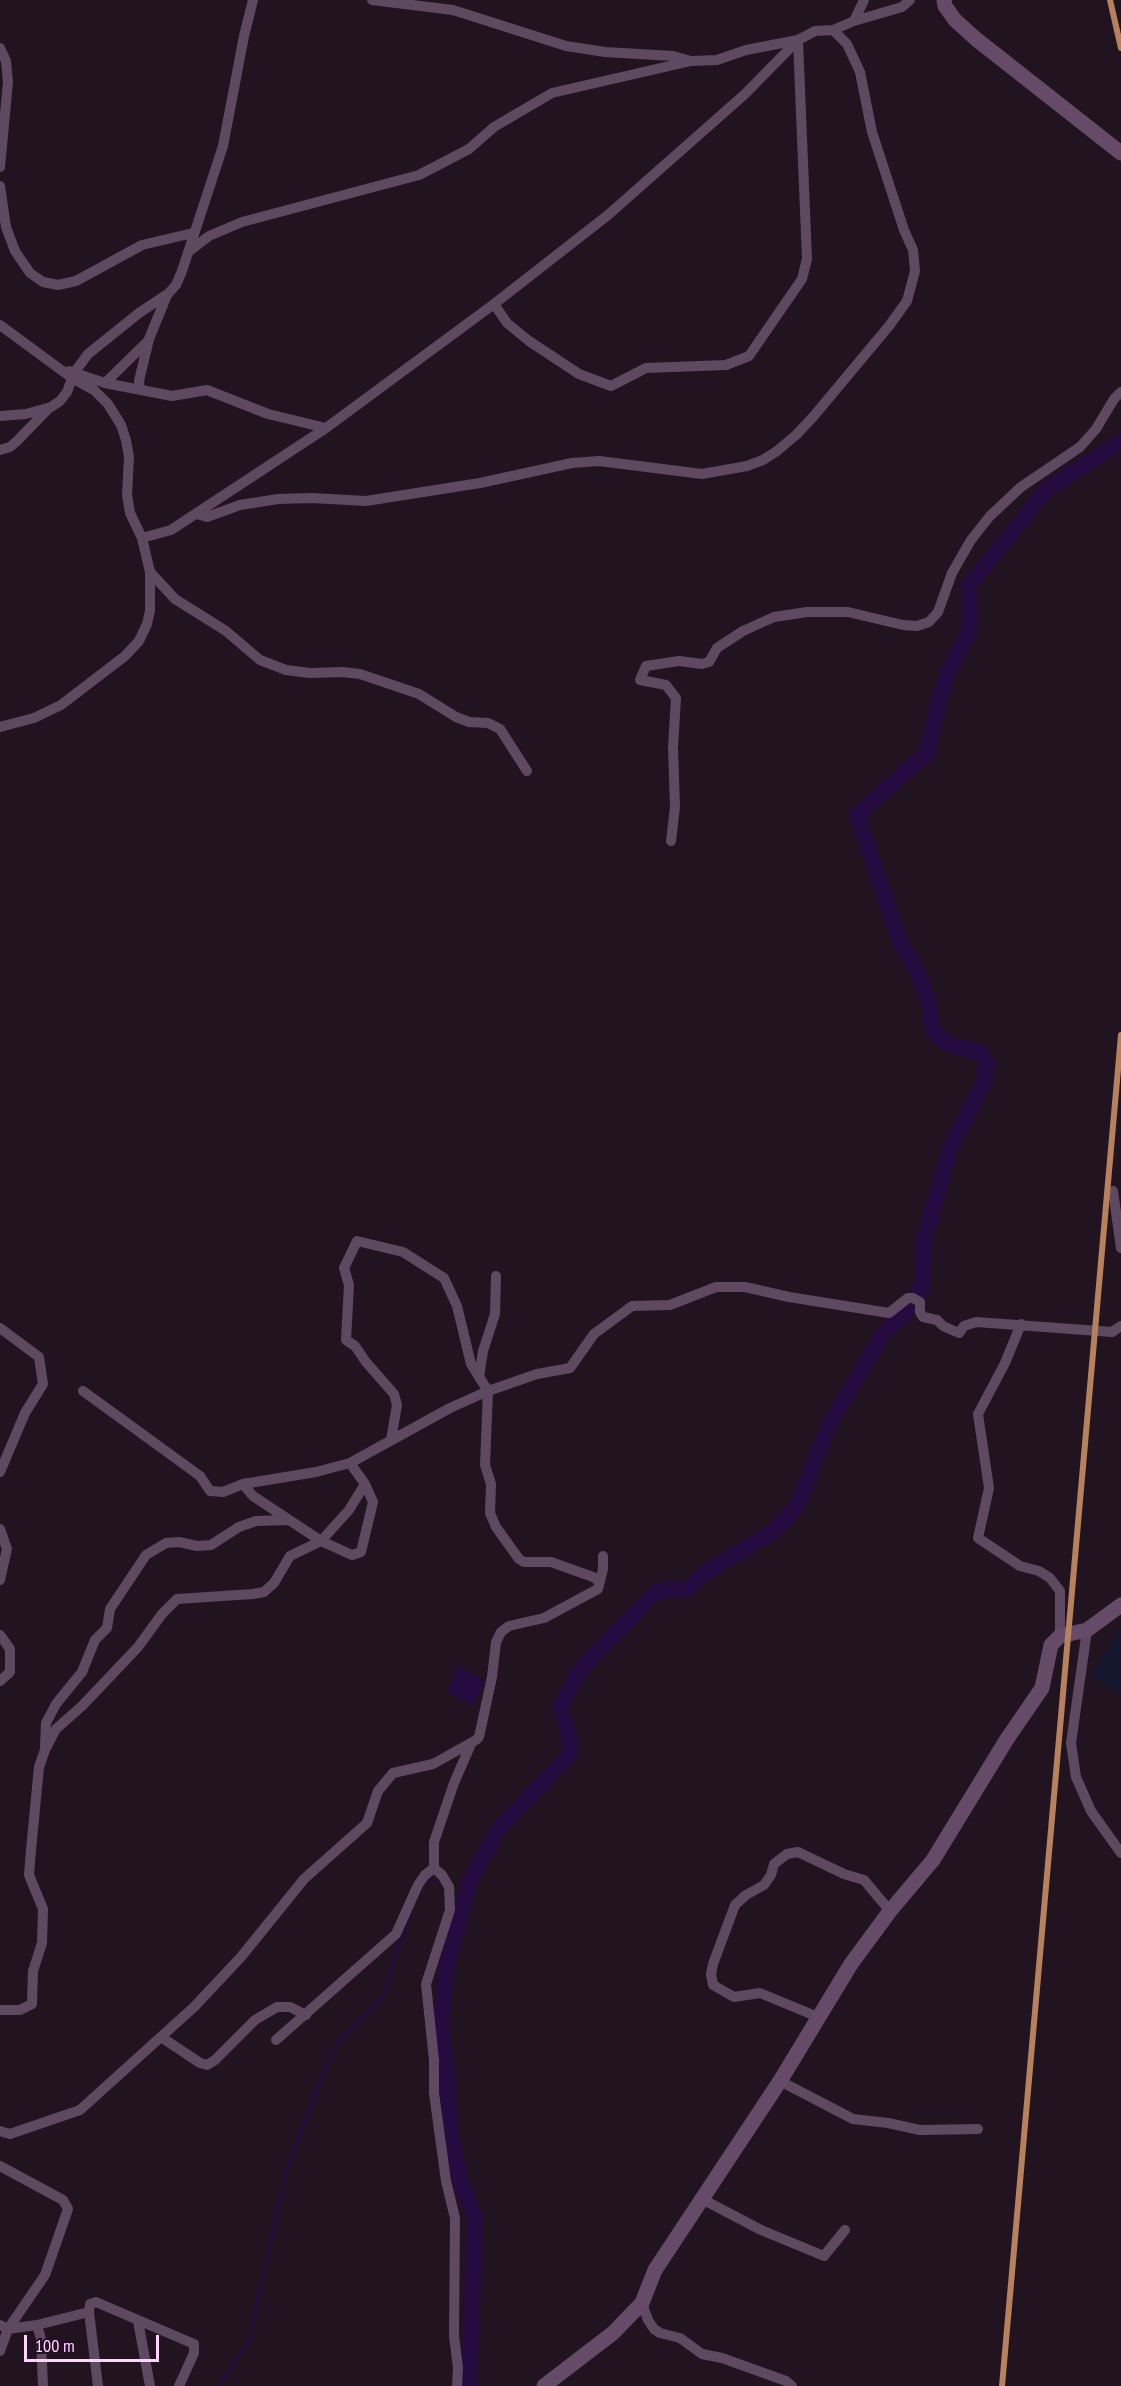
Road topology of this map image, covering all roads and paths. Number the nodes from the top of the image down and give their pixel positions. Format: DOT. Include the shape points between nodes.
graph roads {
  1 [pos="253,0"];
  2 [pos="372,0"];
  3 [pos="864,0"];
  4 [pos="910,0"];
  5 [pos="944,0"];
  6 [pos="854,21"];
  7 [pos="833,30"];
  8 [pos="798,40"];
  9 [pos="0,48"];
  10 [pos="691,61"];
  11 [pos="1121,153"];
  12 [pos="0,167"];
  13 [pos="0,186"];
  14 [pos="194,233"];
  15 [pos="188,252"];
  16 [pos="167,295"];
  17 [pos="494,304"];
  18 [pos="0,325"];
  19 [pos="149,339"];
  20 [pos="73,376"];
  21 [pos="105,383"];
  22 [pos="140,389"];
  23 [pos="1121,392"];
  24 [pos="51,407"];
  25 [pos="0,416"];
  26 [pos="326,428"];
  27 [pos="0,450"];
  28 [pos="197,514"];
  29 [pos="142,538"];
  30 [pos="150,572"];
  31 [pos="0,727"];
  32 [pos="527,771"];
  33 [pos="671,841"];
  34 [pos="1113,1191"];
  35 [pos="1121,1248"];
  36 [pos="496,1276"];
  37 [pos="1021,1324"];
  38 [pos="1121,1326"];
  39 [pos="0,1328"];
  40 [pos="479,1377"];
  41 [pos="83,1390"];
  42 [pos="488,1391"];
  43 [pos="391,1440"];
  44 [pos="350,1462"];
  45 [pos="0,1472"];
  46 [pos="243,1484"];
  47 [pos="365,1484"];
  48 [pos="289,1520"];
  49 [pos="0,1528"];
  50 [pos="321,1541"];
  51 [pos="603,1556"];
  52 [pos="0,1580"];
  53 [pos="600,1582"];
  54 [pos="1121,1605"];
  55 [pos="1087,1630"];
  56 [pos="0,1635"];
  57 [pos="1060,1636"];
  58 [pos="0,1681"];
  59 [pos="471,1744"];
  60 [pos="45,1750"];
  61 [pos="1121,1853"];
  62 [pos="434,1868"];
  63 [pos="890,1911"];
  64 [pos="0,2010"];
  65 [pos="306,2015"];
  66 [pos="818,2017"];
  67 [pos="161,2037"];
  68 [pos="276,2040"];
  69 [pos="780,2081"];
  70 [pos="978,2129"];
  71 [pos="0,2131"];
  72 [pos="0,2166"];
  73 [pos="702,2199"];
  74 [pos="845,2230"];
  75 [pos="642,2303"];
  76 [pos="89,2312"];
  77 [pos="138,2322"];
  78 [pos="36,2325"];
  79 [pos="4,2327"];
  80 [pos="0,2351"];
  81 [pos="44,2386"];
  82 [pos="98,2386"];
  83 [pos="150,2386"];
  84 [pos="179,2386"];
  85 [pos="457,2386"];
  86 [pos="544,2386"];
  87 [pos="792,2386"];
  1 -- 14 [label="street" via="223,146"];
  2 -- 10 [label="street" via="453,10 566,46"];
  3 -- 6 [label="street"];
  4 -- 6 [label="street" via="902,7"];
  5 -- 11 [label="street" via="955,20 976,39"];
  6 -- 7 [label="street"];
  7 -- 8 [label="street" via="815,31"];
  7 -- 28 [label="street" via="847,44 860,72 872,132 913,250 915,271 907,301 890,326 807,423 777,451 747,466 702,474 599,461 572,463 366,501 278,499 240,505 207,517"];
  8 -- 10 [label="street" via="776,42 717,60"];
  8 -- 17 [label="street" via="744,94 608,215"];
  8 -- 17 [label="street" via="807,259 802,279 749,356 726,365 646,368 611,386 579,374 529,341 507,323"];
  9 -- 12 [label="street" via="8,82"];
  10 -- 15 [label="street" via="552,93 494,127 469,149 419,175 242,222 209,236"];
  13 -- 14 [label="street" via="6,227 15,251 30,273 43,282 58,285 76,281 142,245"];
  14 -- 15 [label="street"];
  15 -- 16 [label="street" via="176,285"];
  16 -- 19 [label="street"];
  16 -- 20 [label="street" via="100,343"];
  17 -- 26 [label="street"];
  18 -- 20 [label="street"];
  19 -- 21 [label="street"];
  19 -- 22 [label="street"];
  20 -- 21 [label="street"];
  20 -- 24 [label="street" via="68,392"];
  20 -- 29 [label="street" via="108,404 121,425 129,457 130,513"];
  21 -- 22 [label="street"];
  22 -- 26 [label="street" via="172,396 207,390 268,414"];
  23 -- 33 [label="street" via="1080,447 1022,487 990,516 952,573 938,612 929,622 903,625 848,612 774,617 717,648 709,662 646,666 640,680 666,686 676,698"];
  24 -- 25 [label="street"];
  24 -- 27 [label="street" via="10,447"];
  26 -- 28 [label="street"];
  28 -- 29 [label="street" via="171,530"];
  29 -- 30 [label="street"];
  30 -- 31 [label="street" via="147,624 139,641 125,656 61,705 34,718"];
  30 -- 32 [label="street" via="176,599 226,631 260,660 286,670 360,674 419,694 456,717 500,729"];
  34 -- 35 [label="street"];
  36 -- 40 [label="street" via="495,1314"];
  37 -- 38 [label="street" via="1112,1332"];
  37 -- 42 [label="street" via="975,1322 959,1333 923,1317 921,1304 915,1299 908,1298 889,1313 745,1287 716,1287 670,1305 632,1306 594,1334 570,1368 537,1374"];
  37 -- 57 [label="street" via="978,1414 989,1488 978,1538 1020,1566 1050,1578 1060,1591"];
  39 -- 45 [label="street" via="39,1357 43,1384 25,1413"];
  40 -- 42 [label="street"];
  40 -- 43 [label="street" via="471,1364 457,1306 444,1278 403,1252 357,1241 344,1268 349,1285 345,1340 355,1346 394,1394 397,1406"];
  41 -- 46 [label="street" via="200,1476 210,1491 223,1492"];
  42 -- 43 [label="street"];
  42 -- 53 [label="street" via="485,1465 491,1484 490,1513 496,1527 524,1562 551,1562"];
  43 -- 44 [label="street"];
  44 -- 46 [label="street"];
  44 -- 47 [label="street"];
  46 -- 48 [label="street" via="253,1496"];
  47 -- 50 [label="street" via="349,1510"];
  47 -- 50 [label="street" via="373,1502 361,1552 352,1555"];
  48 -- 50 [label="street"];
  48 -- 60 [label="street" via="256,1521 210,1545 166,1543 146,1555 110,1609 107,1628 94,1640 82,1672 46,1723"];
  49 -- 52 [label="street" via="7,1549"];
  50 -- 60 [label="street" via="291,1556 264,1592 177,1599 138,1647 56,1729"];
  51 -- 53 [label="street"];
  53 -- 59 [label="street" via="598,1589 580,1600 544,1618 509,1626 501,1632 479,1737"];
  54 -- 55 [label="street"];
  55 -- 57 [label="street"];
  55 -- 61 [label="street" via="1071,1743 1076,1777 1091,1811"];
  56 -- 58 [label="street" via="10,1649 10,1672"];
  57 -- 63 [label="street" via="1051,1646 1042,1688 933,1860"];
  59 -- 62 [label="street" via="434,1842"];
  59 -- 67 [label="street" via="433,1764 393,1773 378,1791 367,1822 304,1879 241,1957"];
  60 -- 64 [label="street" via="39,1767 29,1875 43,1909 32,2004 20,2010"];
  62 -- 65 [label="street" via="418,1885 396,1934"];
  62 -- 85 [label="street" via="449,1887 450,1910 426,1984 434,2093 455,2218"];
  63 -- 66 [label="street"];
  63 -- 66 [label="street" via="864,1880 798,1852 787,1854 774,1864 764,1885 735,1905 713,1964 713,1985 734,1997 760,1992"];
  65 -- 67 [label="street" via="290,2007 277,2007 255,2020 207,2065"];
  65 -- 68 [label="street"];
  66 -- 69 [label="street"];
  67 -- 71 [label="street" via="80,2110 10,2134"];
  69 -- 70 [label="street" via="853,2119 920,2130"];
  69 -- 73 [label="street"];
  72 -- 79 [label="street" via="63,2200 68,2208 45,2275"];
  73 -- 74 [label="street" via="761,2230 824,2256"];
  73 -- 75 [label="street" via="655,2270"];
  75 -- 86 [label="street" via="613,2333"];
  75 -- 87 [label="street" via="648,2320 660,2333 680,2338 702,2354"];
  76 -- 77 [label="street" via="90,2304 96,2302"];
  76 -- 78 [label="street"];
  76 -- 82 [label="street"];
  77 -- 83 [label="street"];
  77 -- 84 [label="street" via="194,2344 194,2353"];
  78 -- 79 [label="street"];
  78 -- 81 [label="street" via="41,2339"];
  79 -- 80 [label="street"];
}
